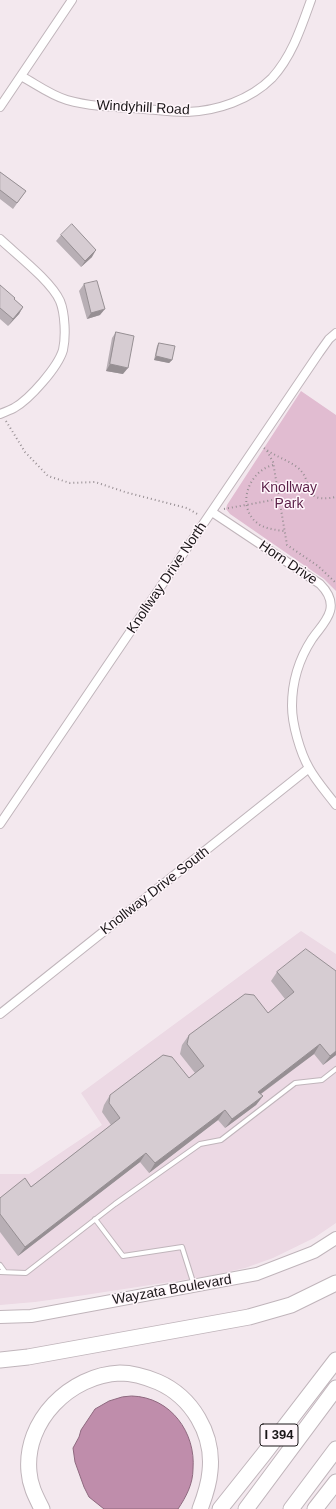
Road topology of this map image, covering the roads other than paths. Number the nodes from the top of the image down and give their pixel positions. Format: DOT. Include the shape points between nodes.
graph roads {
  1 [pos="72,0"];
  2 [pos="311,0"];
  3 [pos="21,76"];
  4 [pos="0,107"];
  5 [pos="0,239"];
  6 [pos="336,333"];
  7 [pos="1,414"];
  8 [pos="212,512"];
  9 [pos="309,768"];
  10 [pos="336,805"];
  11 [pos="0,824"];
  12 [pos="0,1014"];
  13 [pos="336,1070"];
  14 [pos="95,1219"];
  15 [pos="336,1238"];
  16 [pos="0,1265"];
  17 [pos="0,1272"];
  18 [pos="5,1272"];
  19 [pos="336,1283"];
  20 [pos="195,1286"];
  21 [pos="0,1317"];
  22 [pos="0,1360"];
  23 [pos="336,1360"];
  24 [pos="336,1388"];
  25 [pos="336,1450"];
  26 [pos="336,1482"];
  27 [pos="42,1509"];
  28 [pos="200,1509"];
  29 [pos="220,1509"];
  30 [pos="246,1509"];
  31 [pos="291,1509"];
  32 [pos="315,1509"];
  1 -- 3 [label="street"];
  2 -- 3 [label="street, Windyhill Road" via="296,42 272,78 255,92 236,102 212,109 186,112 82,104 52,94"];
  3 -- 4 [label="street"];
  5 -- 7 [label="street" via="60,301 64,331 63,350 44,380 15,407"];
  6 -- 8 [label="street, Knollway Drive North" via="319,353"];
  8 -- 9 [label="street, Horn Drive" via="320,584 331,600 330,610 303,656 293,690 294,724"];
  8 -- 11 [label="street, Knollway Drive North"];
  9 -- 10 [label="street, Horn Drive"];
  9 -- 12 [label="street, Knollway Drive South"];
  13 -- 14 [label="lane" via="322,1080 295,1083 221,1140 200,1144"];
  14 -- 18 [label="lane" via="26,1273"];
  14 -- 20 [label="lane" via="123,1256 182,1247"];
  15 -- 20 [label="street, Wayzata Boulevard" via="314,1252 257,1274"];
  16 -- 18 [label="lane"];
  17 -- 18 [label="lane"];
  19 -- 22 [label="highway" via="290,1305 249,1317"];
  20 -- 21 [label="street, Wayzata Boulevard" via="31,1316"];
  23 -- 29 [label="highway, I 394"];
  24 -- 30 [label="highway"];
  25 -- 31 [label="highway"];
  26 -- 32 [label="highway"];
  27 -- 28 [label="highway" via="33,1492 29,1472 30,1449 42,1421 53,1405 77,1385 96,1377 126,1373 168,1387 182,1398 200,1419 210,1458 207,1491"];
}
